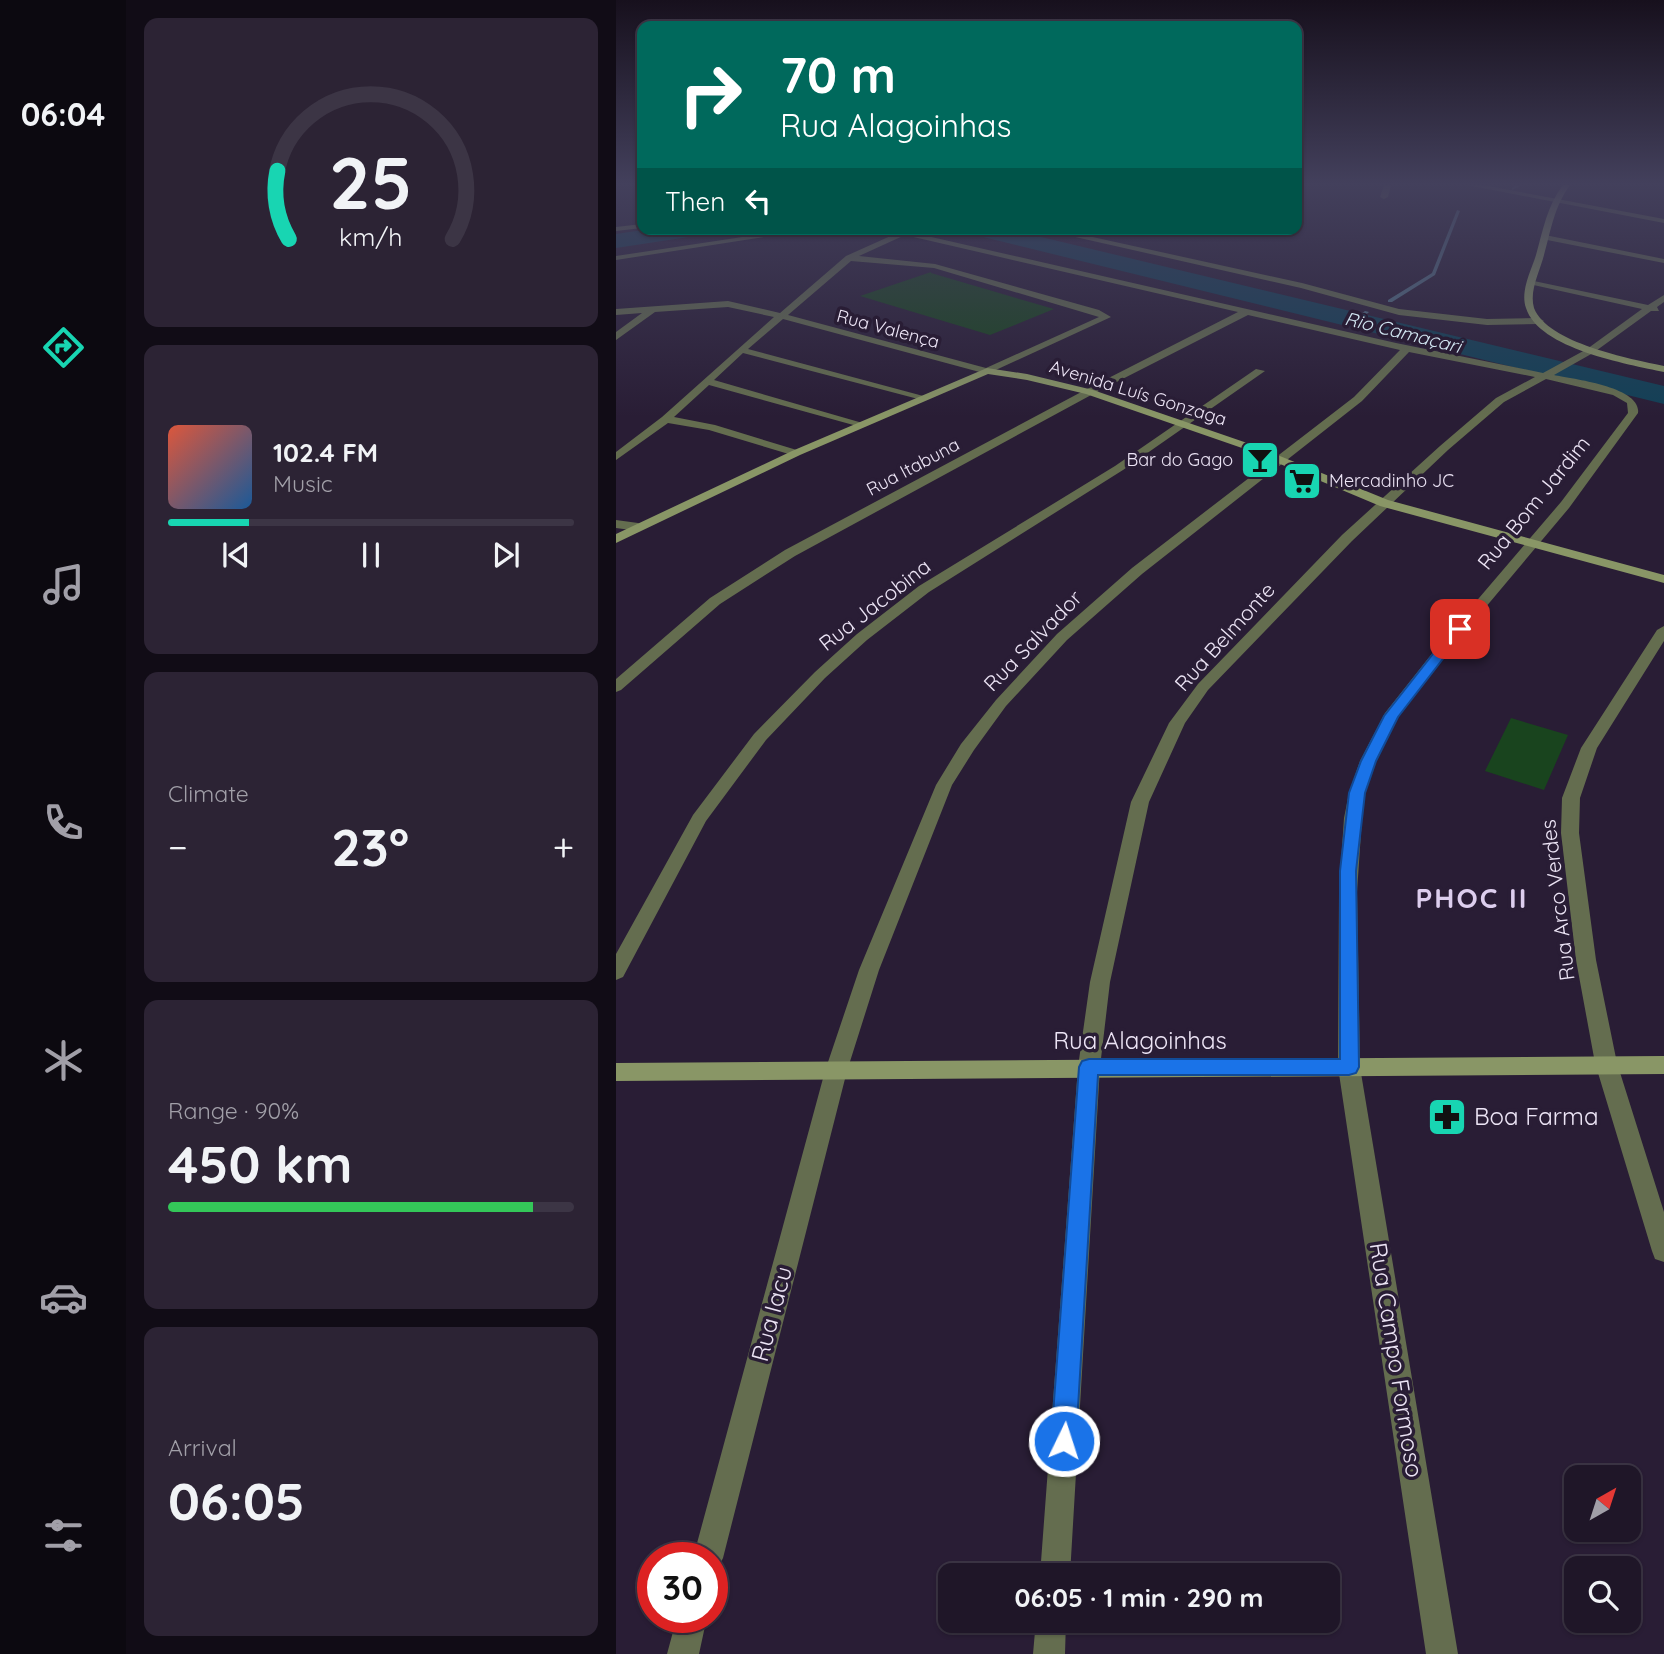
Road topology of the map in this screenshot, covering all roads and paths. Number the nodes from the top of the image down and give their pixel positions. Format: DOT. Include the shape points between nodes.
graph roads {
  1 [pos="844,262"];
  2 [pos="894,262"];
  3 [pos="1033,262"];
  4 [pos="1194,262"];
  5 [pos="1538,262"];
  6 [pos="1532,282"];
  7 [pos="1664,298"];
  8 [pos="783,302"];
  9 [pos="797,302"];
  10 [pos="770,303"];
  11 [pos="729,304"];
  12 [pos="1648,307"];
  13 [pos="653,309"];
  14 [pos="1248,311"];
  15 [pos="1664,311"];
  16 [pos="616,312"];
  17 [pos="783,316"];
  18 [pos="1539,321"];
  19 [pos="616,337"];
  20 [pos="1407,348"];
  21 [pos="741,350"];
  22 [pos="1590,351"];
  23 [pos="1664,369"];
  24 [pos="986,371"];
  25 [pos="1260,371"];
  26 [pos="1548,373"];
  27 [pos="707,381"];
  28 [pos="1089,392"];
  29 [pos="922,397"];
  30 [pos="666,419"];
  31 [pos="1182,423"];
  32 [pos="861,424"];
  33 [pos="796,453"];
  34 [pos="616,457"];
  35 [pos="1279,461"];
  36 [pos="1384,503"];
  37 [pos="616,524"];
  38 [pos="638,527"];
  39 [pos="616,539"];
  40 [pos="1534,544"];
  41 [pos="1664,579"];
  42 [pos="1664,630"];
  43 [pos="616,687"];
  44 [pos="616,972"];
  45 [pos="1606,1063"];
  46 [pos="1664,1065"];
  47 [pos="1089,1067"];
  48 [pos="1349,1067"];
  49 [pos="836,1071"];
  50 [pos="616,1072"];
  51 [pos="1664,1251"];
  52 [pos="712,1542"];
  53 [pos="1056,1563"];
  54 [pos="688,1633"];
  55 [pos="1050,1633"];
  56 [pos="683,1654"];
  57 [pos="1049,1654"];
  58 [pos="1443,1654"];
  1 -- 9 [label="street"];
  2 -- 24 [label="street" via="935,266 1106,317"];
  3 -- 14 [label="street"];
  4 -- 18 [label="street" via="1399,312 1488,322"];
  5 -- 6 [label="street"];
  6 -- 12 [label="street"];
  6 -- 18 [label="street" via="1529,306"];
  7 -- 12 [label="street, Rua Belmonte"];
  8 -- 9 [label="street"];
  9 -- 17 [label="street"];
  10 -- 11 [label="street"];
  11 -- 13 [label="street, Rua Valença"];
  11 -- 17 [label="street, Rua Valença"];
  12 -- 15 [label="street"];
  12 -- 22 [label="street, Rua Belmonte"];
  13 -- 16 [label="street, Rua Valença"];
  13 -- 19 [label="street"];
  14 -- 20 [label="street"];
  14 -- 28 [label="street, Rua Itabuna"];
  17 -- 21 [label="street"];
  17 -- 24 [label="street, Rua Valença"];
  18 -- 22 [label="street"];
  20 -- 26 [label="street"];
  20 -- 35 [label="street, Rua Salvador" via="1358,399"];
  21 -- 27 [label="street"];
  21 -- 29 [label="street"];
  22 -- 23 [label="street"];
  22 -- 26 [label="street, Rua Belmonte"];
  24 -- 28 [label="street, Avenida Luís Gonzaga"];
  24 -- 29 [label="street"];
  25 -- 31 [label="street, Rua Jacobina"];
  26 -- 36 [label="street, Rua Belmonte" via="1500,400"];
  26 -- 40 [label="street, Rua Bom Jardim" via="1625,396 1633,413"];
  27 -- 30 [label="street"];
  27 -- 32 [label="street"];
  28 -- 31 [label="street, Avenida Luís Gonzaga"];
  28 -- 43 [label="street, Rua Itabuna" via="751,577 689,621"];
  29 -- 32 [label="street"];
  30 -- 33 [label="street" via="710,426"];
  30 -- 34 [label="street"];
  31 -- 35 [label="street, Avenida Luís Gonzaga"];
  31 -- 44 [label="street, Rua Jacobina" via="1119,468 924,589 804,690 760,737 699,819"];
  32 -- 33 [label="street"];
  33 -- 38 [label="street"];
  35 -- 36 [label="street, Avenida Luís Gonzaga"];
  35 -- 49 [label="street, Rua Salvador" via="1062,637 967,748 930,816 869,970"];
  36 -- 40 [label="street, Avenida Luís Gonzaga"];
  36 -- 47 [label="street, Rua Belmonte" via="1203,687 1177,723 1140,802 1104,957"];
  37 -- 38 [label="street"];
  38 -- 39 [label="street"];
  40 -- 41 [label="street, Avenida Luís Gonzaga"];
  40 -- 48 [label="street, Rua Bom Jardim" via="1403,700 1381,735 1357,793 1348,878"];
  42 -- 45 [label="street, Rua Arco Verdes" via="1589,748 1571,798 1570,834 1586,960"];
  45 -- 46 [label="street, Rua Alagoinhas"];
  45 -- 48 [label="street, Rua Alagoinhas"];
  45 -- 51 [label="street, Rua Arco Verdes"];
  47 -- 48 [label="street, Rua Alagoinhas"];
  47 -- 49 [label="street, Rua Alagoinhas"];
  47 -- 53 [label="street, Rua Belmonte"];
  48 -- 58 [label="street, Rua Campo Formoso"];
  49 -- 50 [label="street, Rua Alagoinhas"];
  49 -- 52 [label="street, Rua Iacu"];
  54 -- 56 [label="street"];
  55 -- 57 [label="street"];
}
